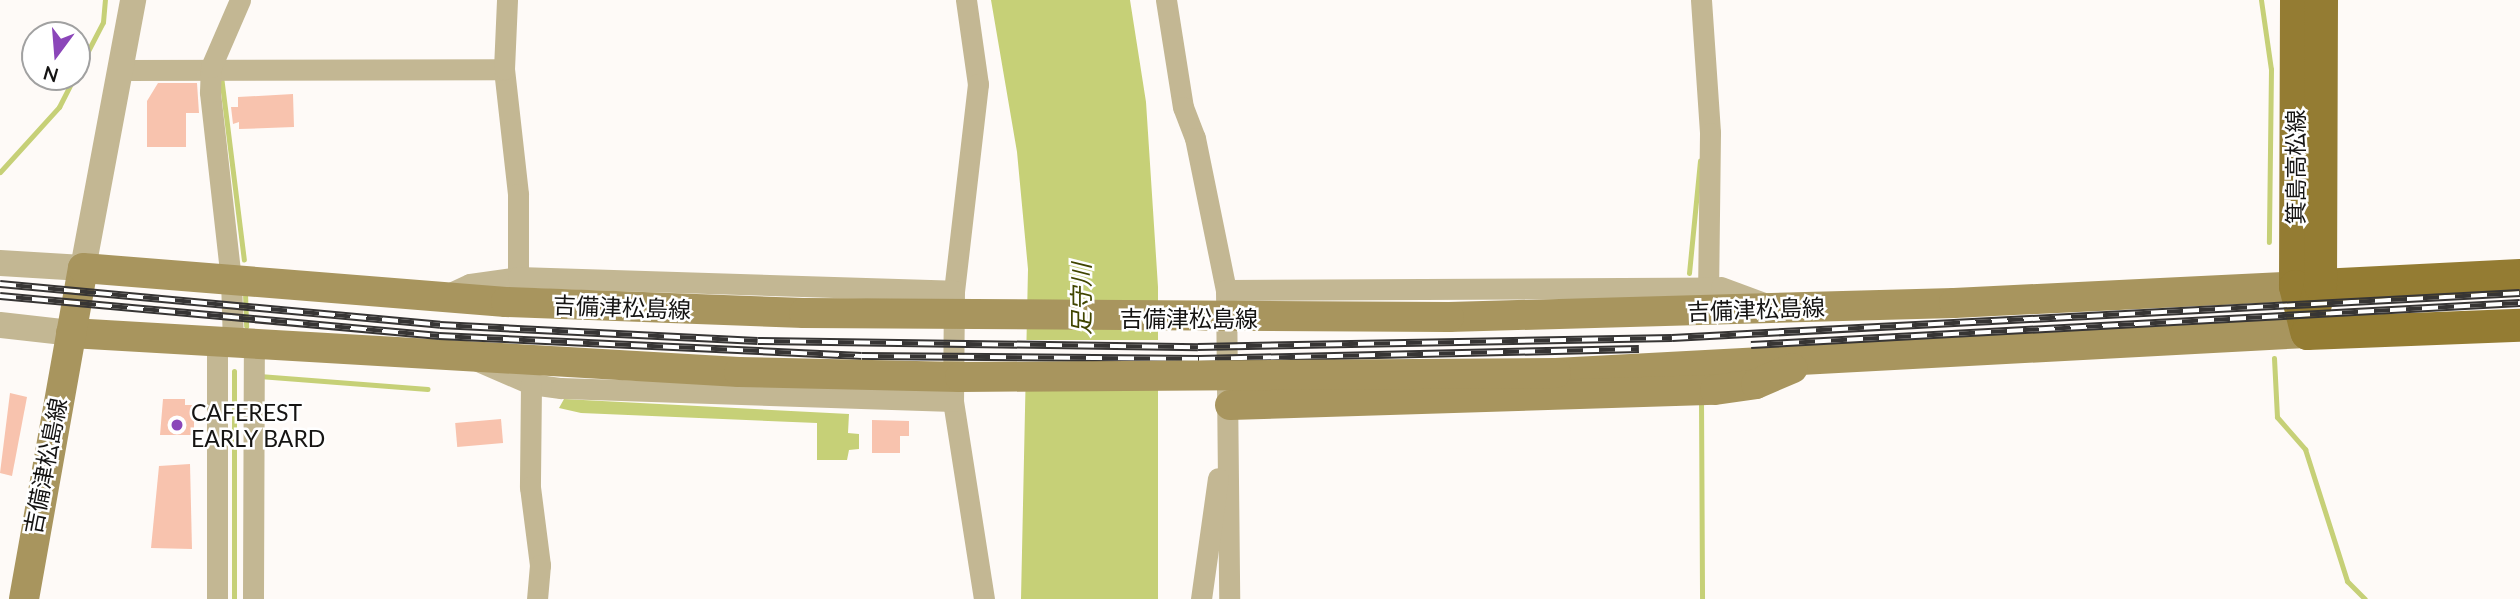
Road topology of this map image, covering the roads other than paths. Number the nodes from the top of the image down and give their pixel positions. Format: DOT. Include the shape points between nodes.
graph roads {
  1 [pos="133,0"];
  2 [pos="240,0"];
  3 [pos="506,0"];
  4 [pos="966,0"];
  5 [pos="1166,0"];
  6 [pos="1701,0"];
  7 [pos="2296,0"];
  8 [pos="2320,0"];
  9 [pos="211,67"];
  10 [pos="504,69"];
  11 [pos="121,70"];
  12 [pos="0,263"];
  13 [pos="83,268"];
  14 [pos="2520,275"];
  15 [pos="518,277"];
  16 [pos="231,280"];
  17 [pos="2307,286"];
  18 [pos="1708,287"];
  19 [pos="954,290"];
  20 [pos="1226,290"];
  21 [pos="441,297"];
  22 [pos="1779,309"];
  23 [pos="0,325"];
  24 [pos="2520,325"];
  25 [pos="71,332"];
  26 [pos="2307,333"];
  27 [pos="242,356"];
  28 [pos="1813,359"];
  29 [pos="476,360"];
  30 [pos="531,384"];
  31 [pos="953,401"];
  32 [pos="1230,405"];
  33 [pos="1228,442"];
  34 [pos="24,599"];
  35 [pos="218,599"];
  36 [pos="253,599"];
  37 [pos="537,599"];
  38 [pos="984,599"];
  39 [pos="1201,599"];
  40 [pos="1229,599"];
  1 -- 11 [label="street"];
  2 -- 9 [label="street"];
  3 -- 10 [label="street"];
  4 -- 19 [label="street" via="978,84"];
  5 -- 20 [label="street" via="1184,107 1195,138"];
  6 -- 18 [label="street" via="1710,133"];
  7 -- 17 [label="main road, 箕島高松線"];
  8 -- 17 [label="main road, 箕島高松線"];
  9 -- 10 [label="street"];
  9 -- 11 [label="street"];
  9 -- 16 [label="street"];
  10 -- 15 [label="street" via="518,194"];
  11 -- 13 [label="street"];
  12 -- 13 [label="street"];
  13 -- 16 [label="main road, 吉備津松島線"];
  13 -- 25 [label="main road, 吉備津松島線"];
  14 -- 17 [label="main road"];
  15 -- 19 [label="street"];
  15 -- 21 [label="street" via="470,284"];
  16 -- 21 [label="main road, 吉備津松島線"];
  16 -- 27 [label="street"];
  17 -- 22 [label="main road, 吉備津松島線"];
  17 -- 26 [label="main road, 箕島高松線"];
  18 -- 20 [label="street"];
  18 -- 22 [label="street"];
  19 -- 31 [label="street"];
  20 -- 32 [label="street"];
  21 -- 22 [label="main road, 吉備津松島線, bridge" via="804,313 1449,317"];
  23 -- 25 [label="street"];
  24 -- 26 [label="main road"];
  25 -- 27 [label="main road"];
  25 -- 34 [label="main road, 吉備津松島線"];
  26 -- 28 [label="main road"];
  27 -- 29 [label="main road"];
  27 -- 35 [label="street"];
  27 -- 36 [label="street"];
  28 -- 29 [label="main road, bridge" via="1556,373 960,377"];
  28 -- 32 [label="main road" via="1756,384 1715,390"];
  29 -- 30 [label="street"];
  30 -- 31 [label="street" via="618,392"];
  30 -- 37 [label="street" via="528,439 540,565"];
  31 -- 38 [label="street"];
  32 -- 33 [label="street"];
  33 -- 39 [label="street"];
  33 -- 40 [label="street"];
}
